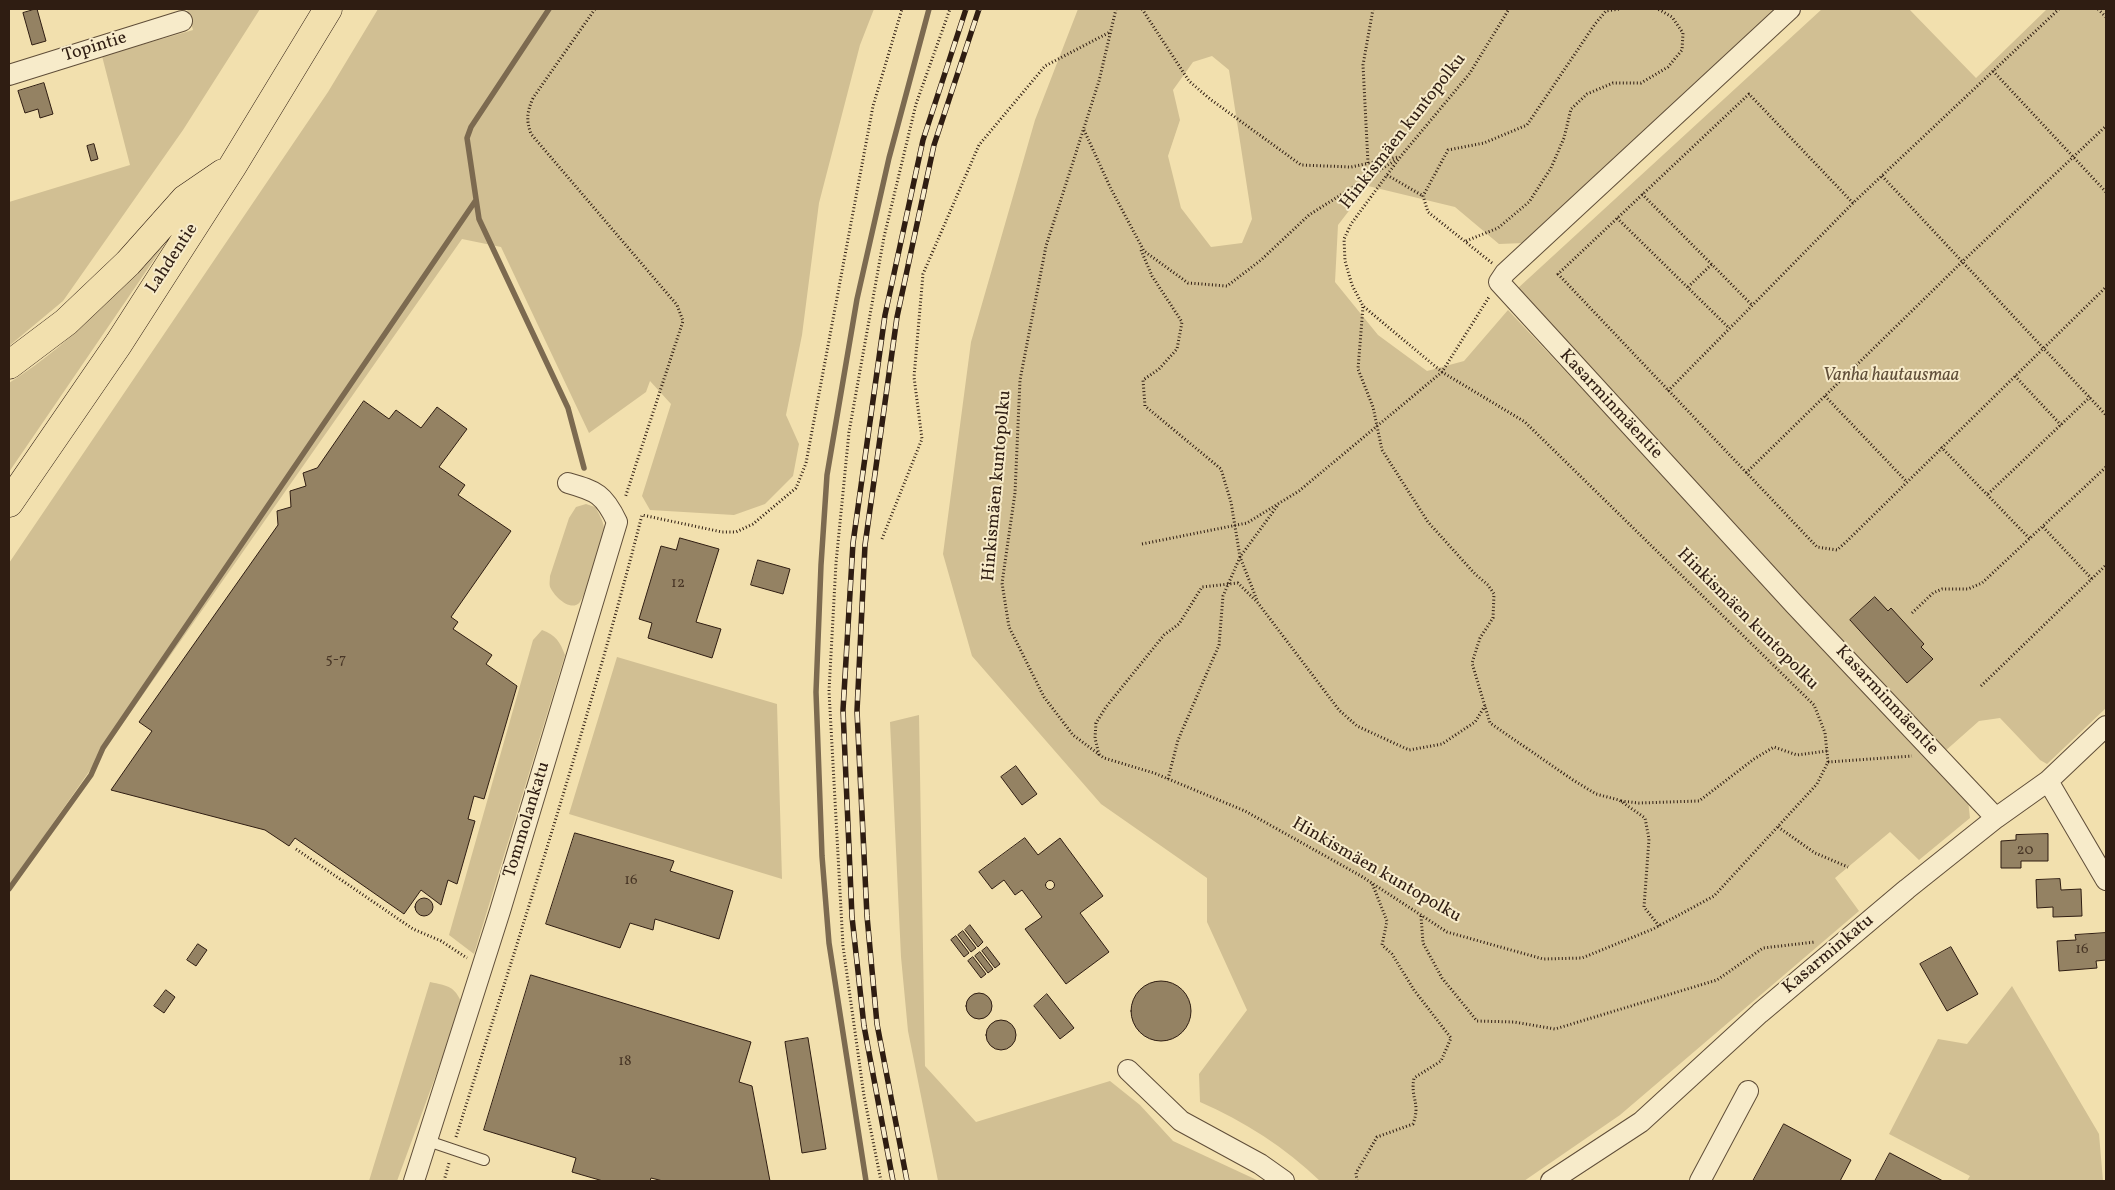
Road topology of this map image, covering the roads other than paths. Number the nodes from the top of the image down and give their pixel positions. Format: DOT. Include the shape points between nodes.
graph roads {
  1 [pos="328,9"];
  2 [pos="1790,9"];
  3 [pos="182,21"];
  4 [pos="9,75"];
  5 [pos="232,167"];
  6 [pos="9,365"];
  7 [pos="568,483"];
  8 [pos="9,503"];
  9 [pos="2106,726"];
  10 [pos="2048,781"];
  11 [pos="1996,818"];
  12 [pos="2106,880"];
  13 [pos="1128,1070"];
  14 [pos="1748,1091"];
  15 [pos="428,1141"];
  16 [pos="484,1160"];
  17 [pos="414,1181"];
  18 [pos="1284,1181"];
  19 [pos="1551,1181"];
  20 [pos="1700,1181"];
  1 -- 5 [label="highway, Lahdentie"];
  2 -- 11 [label="street, Kasarminmäentie" via="1502,277 1794,604"];
  3 -- 4 [label="street, Topintie"];
  5 -- 6 [label="highway" via="185,199 128,263 66,322"];
  5 -- 8 [label="highway, Lahdentie" via="119,344"];
  7 -- 15 [label="street, Tommolankatu" via="599,493 618,522"];
  9 -- 10 [label="street, Kasarminkatu"];
  10 -- 11 [label="street, Kasarminkatu"];
  10 -- 12 [label="street"];
  11 -- 19 [label="street, Kasarminkatu" via="1760,1013 1641,1122"];
  13 -- 18 [label="street" via="1181,1121 1260,1164"];
  14 -- 20 [label="street"];
  15 -- 16 [label="lane"];
  15 -- 17 [label="street, Tommolankatu"];
}
